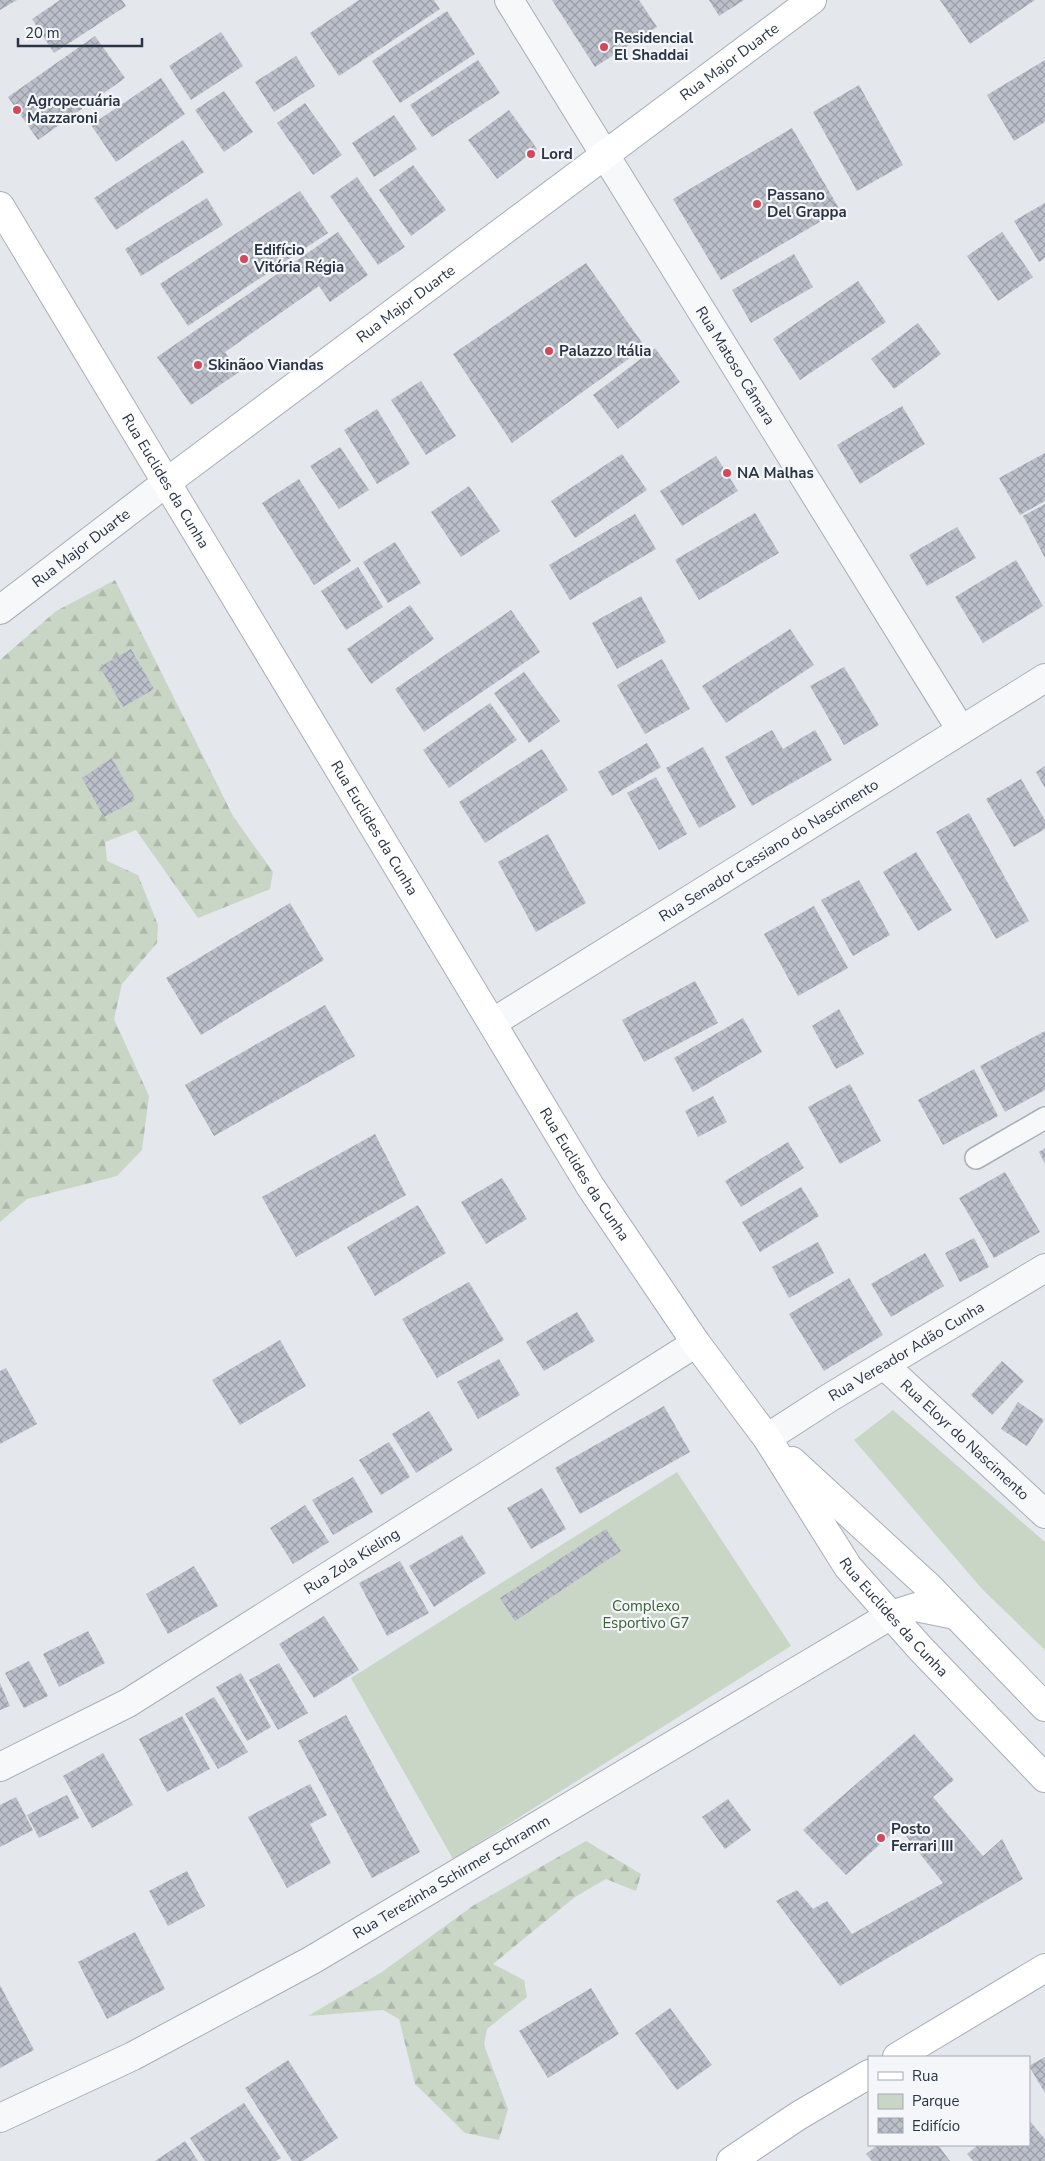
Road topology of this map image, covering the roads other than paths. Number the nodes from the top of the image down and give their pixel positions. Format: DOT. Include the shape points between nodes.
graph roads {
  1 [pos="509,0"];
  2 [pos="812,0"];
  3 [pos="605,155"];
  4 [pos="0,206"];
  5 [pos="167,482"];
  6 [pos="0,610"];
  7 [pos="1045,678"];
  8 [pos="961,730"];
  9 [pos="492,1023"];
  10 [pos="1045,1118"];
  11 [pos="976,1158"];
  12 [pos="1045,1268"];
  13 [pos="696,1343"];
  14 [pos="884,1365"];
  15 [pos="767,1438"];
  16 [pos="1045,1514"];
  17 [pos="891,1615"];
  18 [pos="955,1615"];
  19 [pos="1045,1708"];
  20 [pos="0,1767"];
  21 [pos="1045,1778"];
  22 [pos="1045,1968"];
  23 [pos="899,2056"];
  24 [pos="868,2075"];
  25 [pos="0,2118"];
  26 [pos="731,2161"];
  1 -- 3 [label="street, Rua Matoso Câmara"];
  2 -- 3 [label="main road, Rua Major Duarte"];
  3 -- 5 [label="main road, Rua Major Duarte"];
  3 -- 8 [label="street, Rua Matoso Câmara"];
  4 -- 5 [label="main road, Rua Euclides da Cunha"];
  5 -- 6 [label="street, Rua Major Duarte"];
  5 -- 9 [label="main road, Rua Euclides da Cunha"];
  7 -- 8 [label="street, Rua Senador Cassiano do Nascimento"];
  8 -- 9 [label="street, Rua Senador Cassiano do Nascimento"];
  9 -- 13 [label="main road, Rua Euclides da Cunha" via="590,1186"];
  10 -- 11 [label="lane"];
  12 -- 14 [label="street, Rua Vereador Adão Cunha"];
  13 -- 15 [label="main road, Rua Euclides da Cunha"];
  13 -- 20 [label="street, Rua Zola Kieling" via="128,1703"];
  14 -- 15 [label="street, Rua Vereador Adão Cunha"];
  14 -- 16 [label="street, Rua Eloyr do Nascimento"];
  15 -- 17 [label="main road, Rua Euclides da Cunha" via="848,1568"];
  15 -- 18 [label="main road, Rua Euclides da Cunha" via="928,1586"];
  17 -- 18 [label="main road" via="916,1607"];
  17 -- 21 [label="main road, Rua Euclides da Cunha"];
  17 -- 25 [label="street, Rua Terezinha Schirmer Schramm" via="312,1960 133,2056"];
  18 -- 19 [label="main road, Rua Euclides da Cunha"];
  22 -- 23 [label="main road"];
  24 -- 26 [label="main road"];
}
